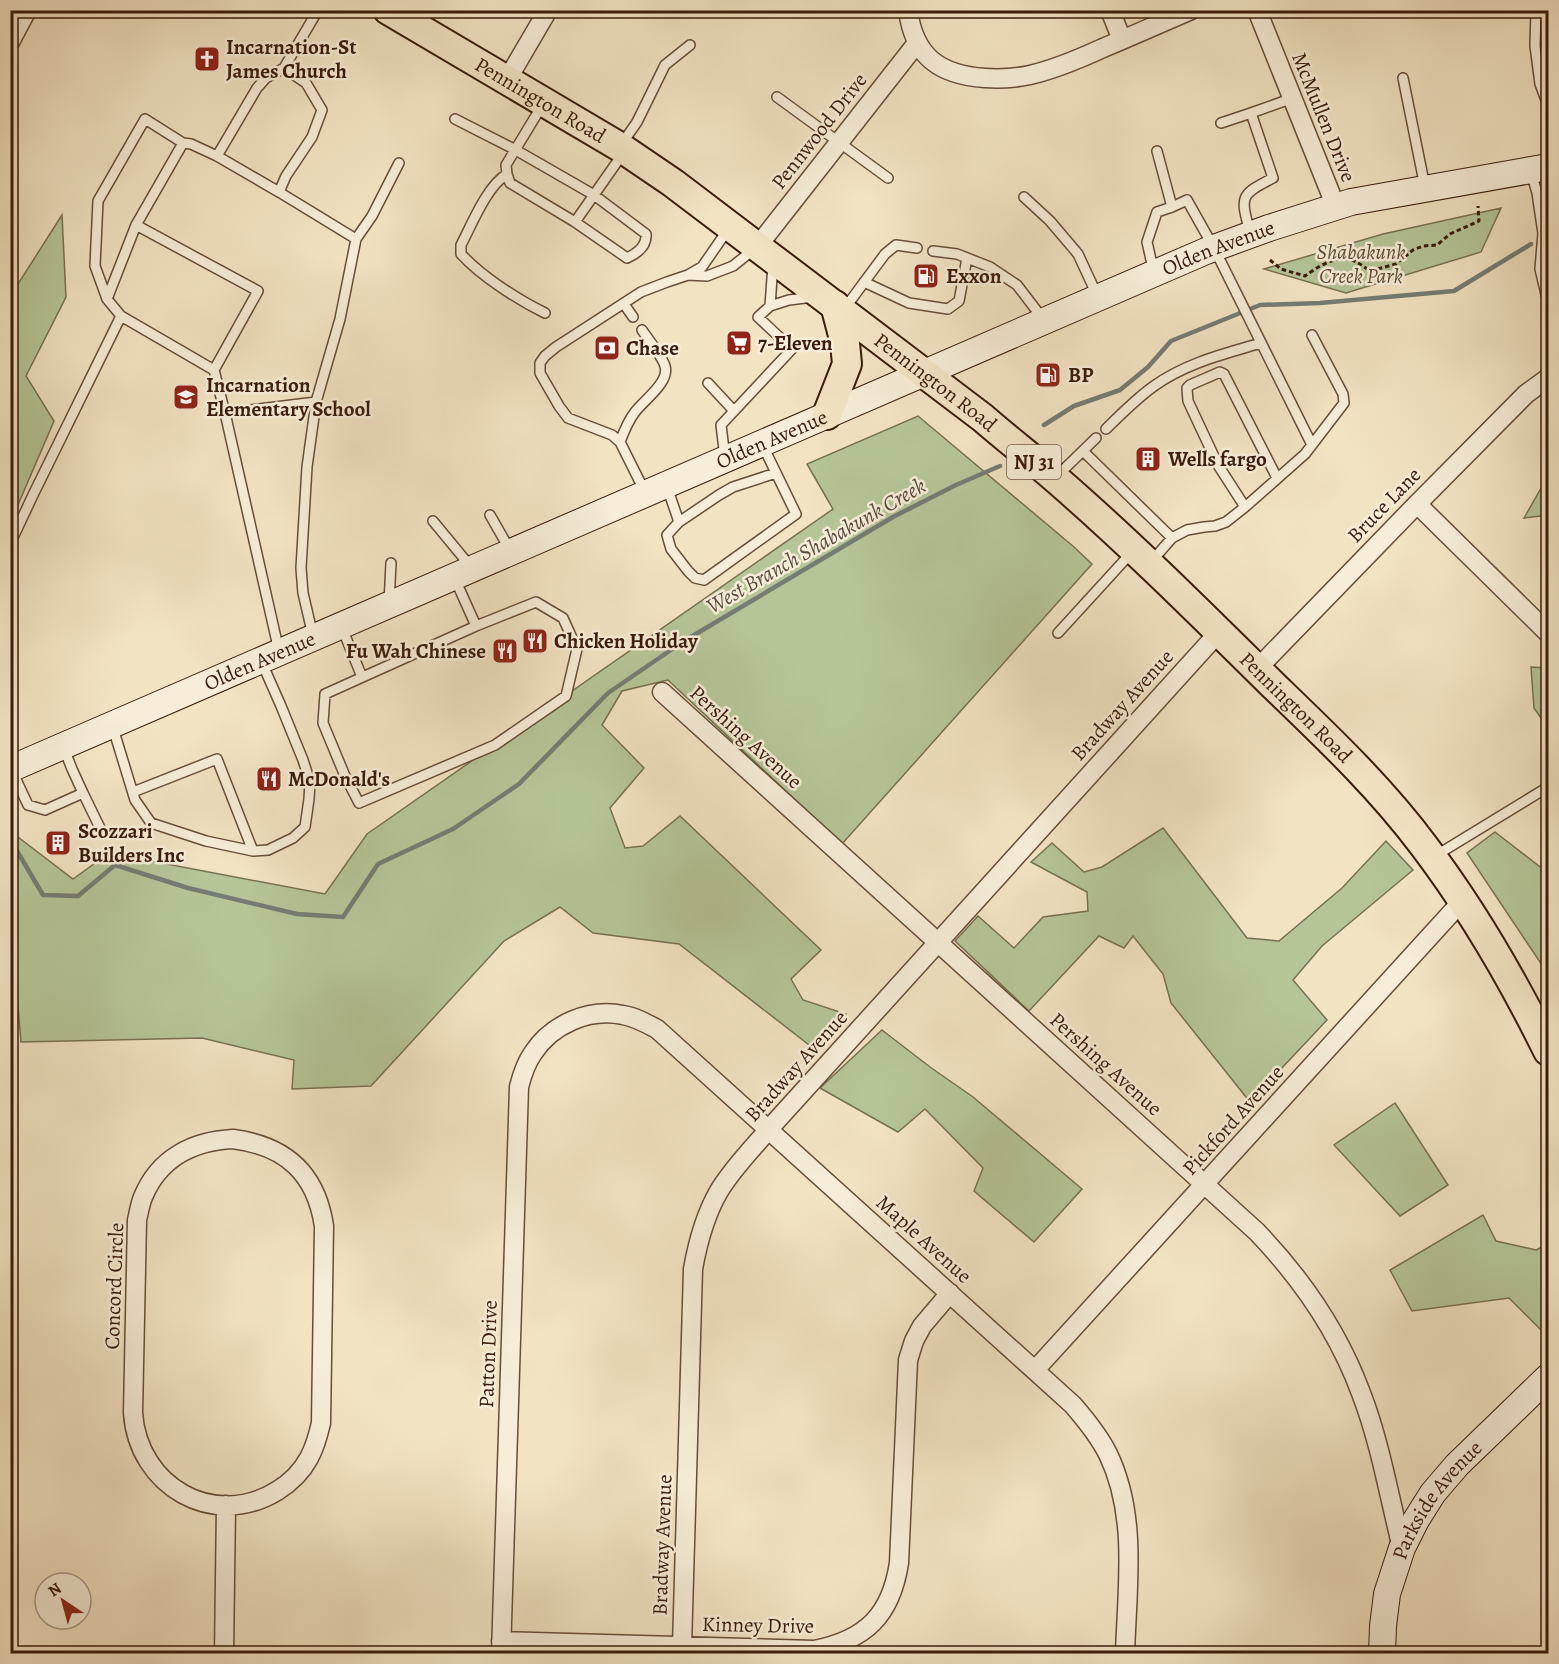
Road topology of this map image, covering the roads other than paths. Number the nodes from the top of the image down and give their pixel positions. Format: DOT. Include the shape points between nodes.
graph roads {
  1 [pos="27,10"];
  2 [pos="318,10"];
  3 [pos="388,10"];
  4 [pos="548,10"];
  5 [pos="908,10"];
  6 [pos="1110,10"];
  7 [pos="1191,10"];
  8 [pos="1257,10"];
  9 [pos="1536,10"];
  10 [pos="1122,40"];
  11 [pos="10,42"];
  12 [pos="917,43"];
  13 [pos="690,45"];
  14 [pos="284,68"];
  15 [pos="1402,78"];
  16 [pos="507,80"];
  17 [pos="1546,91"];
  18 [pos="777,97"];
  19 [pos="1293,98"];
  20 [pos="544,102"];
  21 [pos="1548,105"];
  22 [pos="1251,113"];
  23 [pos="455,119"];
  24 [pos="1221,123"];
  25 [pos="183,142"];
  26 [pos="839,143"];
  27 [pos="622,148"];
  28 [pos="514,149"];
  29 [pos="1156,151"];
  30 [pos="217,156"];
  31 [pos="399,163"];
  32 [pos="1540,168"];
  33 [pos="507,174"];
  34 [pos="888,178"];
  35 [pos="1425,189"];
  36 [pos="279,192"];
  37 [pos="594,195"];
  38 [pos="1024,198"];
  39 [pos="1172,207"];
  40 [pos="1336,207"];
  41 [pos="575,222"];
  42 [pos="136,225"];
  43 [pos="730,226"];
  44 [pos="1546,233"];
  45 [pos="1251,234"];
  46 [pos="356,239"];
  47 [pos="917,248"];
  48 [pos="1214,248"];
  49 [pos="933,251"];
  50 [pos="765,253"];
  51 [pos="968,258"];
  52 [pos="1154,274"];
  53 [pos="688,275"];
  54 [pos="864,282"];
  55 [pos="1098,298"];
  56 [pos="107,299"];
  57 [pos="1548,303"];
  58 [pos="624,304"];
  59 [pos="833,304"];
  60 [pos="770,306"];
  61 [pos="545,313"];
  62 [pos="121,316"];
  63 [pos="633,317"];
  64 [pos="1045,321"];
  65 [pos="642,330"];
  66 [pos="1312,334"];
  67 [pos="1261,342"];
  68 [pos="214,370"];
  69 [pos="924,373"];
  70 [pos="1548,378"];
  71 [pos="708,383"];
  72 [pos="316,402"];
  73 [pos="734,411"];
  74 [pos="225,413"];
  75 [pos="827,415"];
  76 [pos="1106,429"];
  77 [pos="1096,438"];
  78 [pos="621,442"];
  79 [pos="762,444"];
  80 [pos="1312,444"];
  81 [pos="1083,451"];
  82 [pos="725,460"];
  83 [pos="776,473"];
  84 [pos="1055,478"];
  85 [pos="1277,478"];
  86 [pos="656,489"];
  87 [pos="1417,504"];
  88 [pos="1245,507"];
  89 [pos="490,515"];
  90 [pos="433,521"];
  91 [pos="679,522"];
  92 [pos="1172,538"];
  93 [pos="10,544"];
  94 [pos="511,552"];
  95 [pos="1141,557"];
  96 [pos="391,563"];
  97 [pos="463,573"];
  98 [pos="389,605"];
  99 [pos="341,626"];
  100 [pos="476,626"];
  101 [pos="1218,632"];
  102 [pos="1058,633"];
  103 [pos="1548,633"];
  104 [pos="314,638"];
  105 [pos="270,657"];
  106 [pos="1257,669"];
  107 [pos="362,677"];
  108 [pos="662,692"];
  109 [pos="112,725"];
  110 [pos="63,746"];
  111 [pos="10,769"];
  112 [pos="1548,787"];
  113 [pos="133,792"];
  114 [pos="83,793"];
  115 [pos="101,830"];
  116 [pos="253,851"];
  117 [pos="1432,858"];
  118 [pos="1463,900"];
  119 [pos="938,942"];
  120 [pos="1548,1051"];
  121 [pos="530,1058"];
  122 [pos="769,1129"];
  123 [pos="1205,1184"];
  124 [pos="950,1293"];
  125 [pos="1035,1370"];
  126 [pos="1548,1377"];
  127 [pos="226,1505"];
  128 [pos="1402,1548"];
  129 [pos="682,1646"];
  130 [pos="501,1647"];
  131 [pos="224,1653"];
  132 [pos="1125,1653"];
  133 [pos="1382,1653"];
  1 -- 11 [label="street"];
  2 -- 14 [label="lane"];
  3 -- 16 [label="main road, Pennington Road / NJ 31"];
  4 -- 16 [label="street"];
  5 -- 12 [label="street"];
  6 -- 10 [label="street"];
  7 -- 10 [label="street"];
  8 -- 19 [label="street, McMullen Drive"];
  9 -- 17 [label="lane" via="1535,46 1540,84"];
  10 -- 12 [label="street" via="1056,69 999,78 951,73 935,63"];
  12 -- 26 [label="street, Pennwood Drive"];
  13 -- 27 [label="lane" via="665,65"];
  14 -- 30 [label="lane" via="257,88"];
  14 -- 36 [label="lane" via="306,83 322,110 312,136"];
  15 -- 35 [label="lane"];
  16 -- 20 [label="main road, Pennington Road / NJ 31"];
  17 -- 21 [label="lane"];
  18 -- 26 [label="lane"];
  19 -- 22 [label="lane"];
  19 -- 40 [label="street, McMullen Drive"];
  20 -- 27 [label="main road, Pennington Road / NJ 31"];
  20 -- 28 [label="lane"];
  22 -- 24 [label="lane"];
  22 -- 45 [label="lane" via="1274,178 1251,190 1245,198"];
  23 -- 28 [label="lane"];
  25 -- 30 [label="lane"];
  25 -- 42 [label="lane"];
  25 -- 56 [label="lane" via="145,119 98,201 95,266"];
  26 -- 34 [label="lane"];
  26 -- 50 [label="street, Pennwood Drive"];
  27 -- 37 [label="lane"];
  27 -- 43 [label="main road, Pennington Road / NJ 31"];
  28 -- 33 [label="lane" via="506,165"];
  28 -- 37 [label="lane"];
  29 -- 39 [label="lane"];
  30 -- 36 [label="lane"];
  31 -- 46 [label="lane"];
  32 -- 35 [label="main road, Olden Avenue"];
  32 -- 44 [label="lane" via="1537,193"];
  33 -- 41 [label="lane" via="510,183"];
  33 -- 61 [label="lane" via="491,188 461,244 461,254 519,299"];
  35 -- 40 [label="main road, Olden Avenue"];
  36 -- 46 [label="lane"];
  37 -- 41 [label="lane"];
  37 -- 41 [label="lane" via="646,234 643,248 627,258"];
  38 -- 55 [label="lane" via="1078,254"];
  39 -- 48 [label="lane" via="1187,200"];
  39 -- 52 [label="lane" via="1157,212 1147,242"];
  40 -- 45 [label="main road, Olden Avenue"];
  42 -- 56 [label="lane"];
  42 -- 68 [label="lane" via="258,291"];
  43 -- 50 [label="main road, Pennington Road / NJ 31"];
  43 -- 53 [label="lane" via="702,267"];
  44 -- 57 [label="lane" via="1540,269"];
  45 -- 48 [label="main road, Olden Avenue"];
  46 -- 72 [label="lane" via="340,319"];
  47 -- 54 [label="lane" via="896,245"];
  48 -- 52 [label="main road, Olden Avenue"];
  48 -- 67 [label="lane"];
  49 -- 51 [label="lane"];
  50 -- 53 [label="lane" via="707,276"];
  50 -- 59 [label="main road, Pennington Road / NJ 31"];
  50 -- 60 [label="lane"];
  51 -- 54 [label="lane" via="959,301 948,309 909,303"];
  51 -- 64 [label="lane" via="1017,285"];
  52 -- 55 [label="main road, Olden Avenue"];
  53 -- 58 [label="lane" via="641,292"];
  54 -- 59 [label="lane"];
  55 -- 64 [label="main road, Olden Avenue"];
  56 -- 62 [label="lane"];
  58 -- 63 [label="lane"];
  58 -- 78 [label="lane" via="556,347 540,363 540,373 568,418"];
  59 -- 60 [label="lane" via="789,300"];
  59 -- 69 [label="main road, Pennington Road / NJ 31"];
  59 -- 75 [label="main road" via="847,364"];
  60 -- 73 [label="lane" via="758,317 792,349"];
  62 -- 68 [label="lane"];
  62 -- 93 [label="lane"];
  64 -- 69 [label="main road, Olden Avenue"];
  65 -- 78 [label="lane" via="666,366 665,377 629,421"];
  66 -- 80 [label="lane" via="1344,403"];
  67 -- 76 [label="lane" via="1179,371 1156,384"];
  67 -- 80 [label="lane"];
  68 -- 74 [label="lane"];
  69 -- 75 [label="main road, Olden Avenue"];
  69 -- 84 [label="main road, Pennington Road / NJ 31"];
  70 -- 87 [label="street, Bruce Lane" via="1526,394"];
  71 -- 73 [label="lane"];
  72 -- 74 [label="lane"];
  72 -- 104 [label="lane" via="307,467 301,568"];
  73 -- 82 [label="lane" via="722,426"];
  74 -- 105 [label="lane"];
  75 -- 79 [label="main road, Olden Avenue"];
  77 -- 81 [label="lane"];
  78 -- 86 [label="lane"];
  79 -- 82 [label="main road, Olden Avenue"];
  79 -- 83 [label="lane"];
  80 -- 85 [label="lane"];
  81 -- 84 [label="lane"];
  81 -- 92 [label="lane"];
  82 -- 86 [label="main road, Olden Avenue"];
  83 -- 91 [label="lane" via="734,487"];
  83 -- 91 [label="lane" via="796,514 704,580 695,578 671,549 667,535"];
  84 -- 95 [label="main road, Pennington Road / NJ 31"];
  85 -- 88 [label="lane"];
  85 -- 88 [label="lane" via="1224,374 1220,372 1190,385 1188,401 1218,465"];
  86 -- 91 [label="lane"];
  86 -- 94 [label="main road, Olden Avenue"];
  87 -- 103 [label="street"];
  87 -- 106 [label="street, Bruce Lane"];
  88 -- 92 [label="lane" via="1226,522 1187,530"];
  89 -- 94 [label="lane"];
  90 -- 97 [label="lane"];
  92 -- 95 [label="lane"];
  94 -- 97 [label="main road, Olden Avenue"];
  95 -- 101 [label="main road, Pennington Road / NJ 31"];
  95 -- 102 [label="lane"];
  96 -- 98 [label="lane"];
  97 -- 98 [label="main road, Olden Avenue"];
  97 -- 100 [label="lane"];
  98 -- 99 [label="main road, Olden Avenue"];
  99 -- 104 [label="main road, Olden Avenue"];
  99 -- 107 [label="lane"];
  100 -- 107 [label="lane"];
  100 -- 107 [label="lane" via="536,602 563,618 577,649 566,696 495,746 359,803 323,723 325,694"];
  101 -- 106 [label="main road, Pennington Road / NJ 31"];
  101 -- 119 [label="street, Bradway Avenue"];
  104 -- 105 [label="main road, Olden Avenue"];
  105 -- 109 [label="main road, Olden Avenue"];
  105 -- 116 [label="lane" via="281,706 310,782 309,799 305,827 293,838 268,850"];
  106 -- 117 [label="main road, Pennington Road / NJ 31" via="1351,762"];
  108 -- 119 [label="street, Pershing Avenue"];
  109 -- 110 [label="main road, Olden Avenue"];
  109 -- 113 [label="lane"];
  110 -- 111 [label="main road, Olden Avenue"];
  110 -- 114 [label="lane"];
  111 -- 114 [label="lane" via="28,805 45,810"];
  112 -- 117 [label="lane"];
  113 -- 116 [label="lane" via="150,823"];
  113 -- 116 [label="lane" via="217,759"];
  114 -- 115 [label="lane"];
  117 -- 118 [label="main road, Pennington Road / NJ 31"];
  118 -- 120 [label="main road, Pennington Road / NJ 31" via="1496,951"];
  118 -- 123 [label="street, Pickford Avenue"];
  119 -- 122 [label="street, Bradway Avenue"];
  119 -- 123 [label="street, Pershing Avenue"];
  121 -- 122 [label="street, Maple Avenue" via="543,1040 571,1020 603,1013 640,1019 657,1029"];
  121 -- 130 [label="street, Patton Drive" via="518,1100"];
  122 -- 124 [label="street, Maple Avenue"];
  122 -- 129 [label="street, Bradway Avenue" via="719,1191 707,1215 693,1269"];
  123 -- 125 [label="street, Pickford Avenue"];
  123 -- 128 [label="street, Pershing Avenue" via="1283,1260 1328,1323 1361,1393"];
  124 -- 125 [label="street, Maple Avenue"];
  124 -- 129 [label="street, Kinney Drive" via="922,1326 908,1360 899,1563 891,1597 882,1612 852,1638 814,1650"];
  125 -- 132 [label="street, Maple Avenue" via="1091,1426 1118,1479 1129,1536"];
  126 -- 128 [label="main road, Parkside Avenue" via="1456,1465 1433,1493"];
  127 -- 127 [label="street, Concord Circle" via="189,1497 173,1488 146,1460 138,1442 133,1424 136,1220 142,1198 162,1167 193,1146 233,1138 253,1141 290,1160 314,1190 322,1210 321,1423 309,1459 285,1486 249,1503"];
  127 -- 131 [label="street"];
  128 -- 133 [label="main road, Parkside Avenue" via="1387,1594"];
  129 -- 130 [label="street, Kinney Drive"];
}
